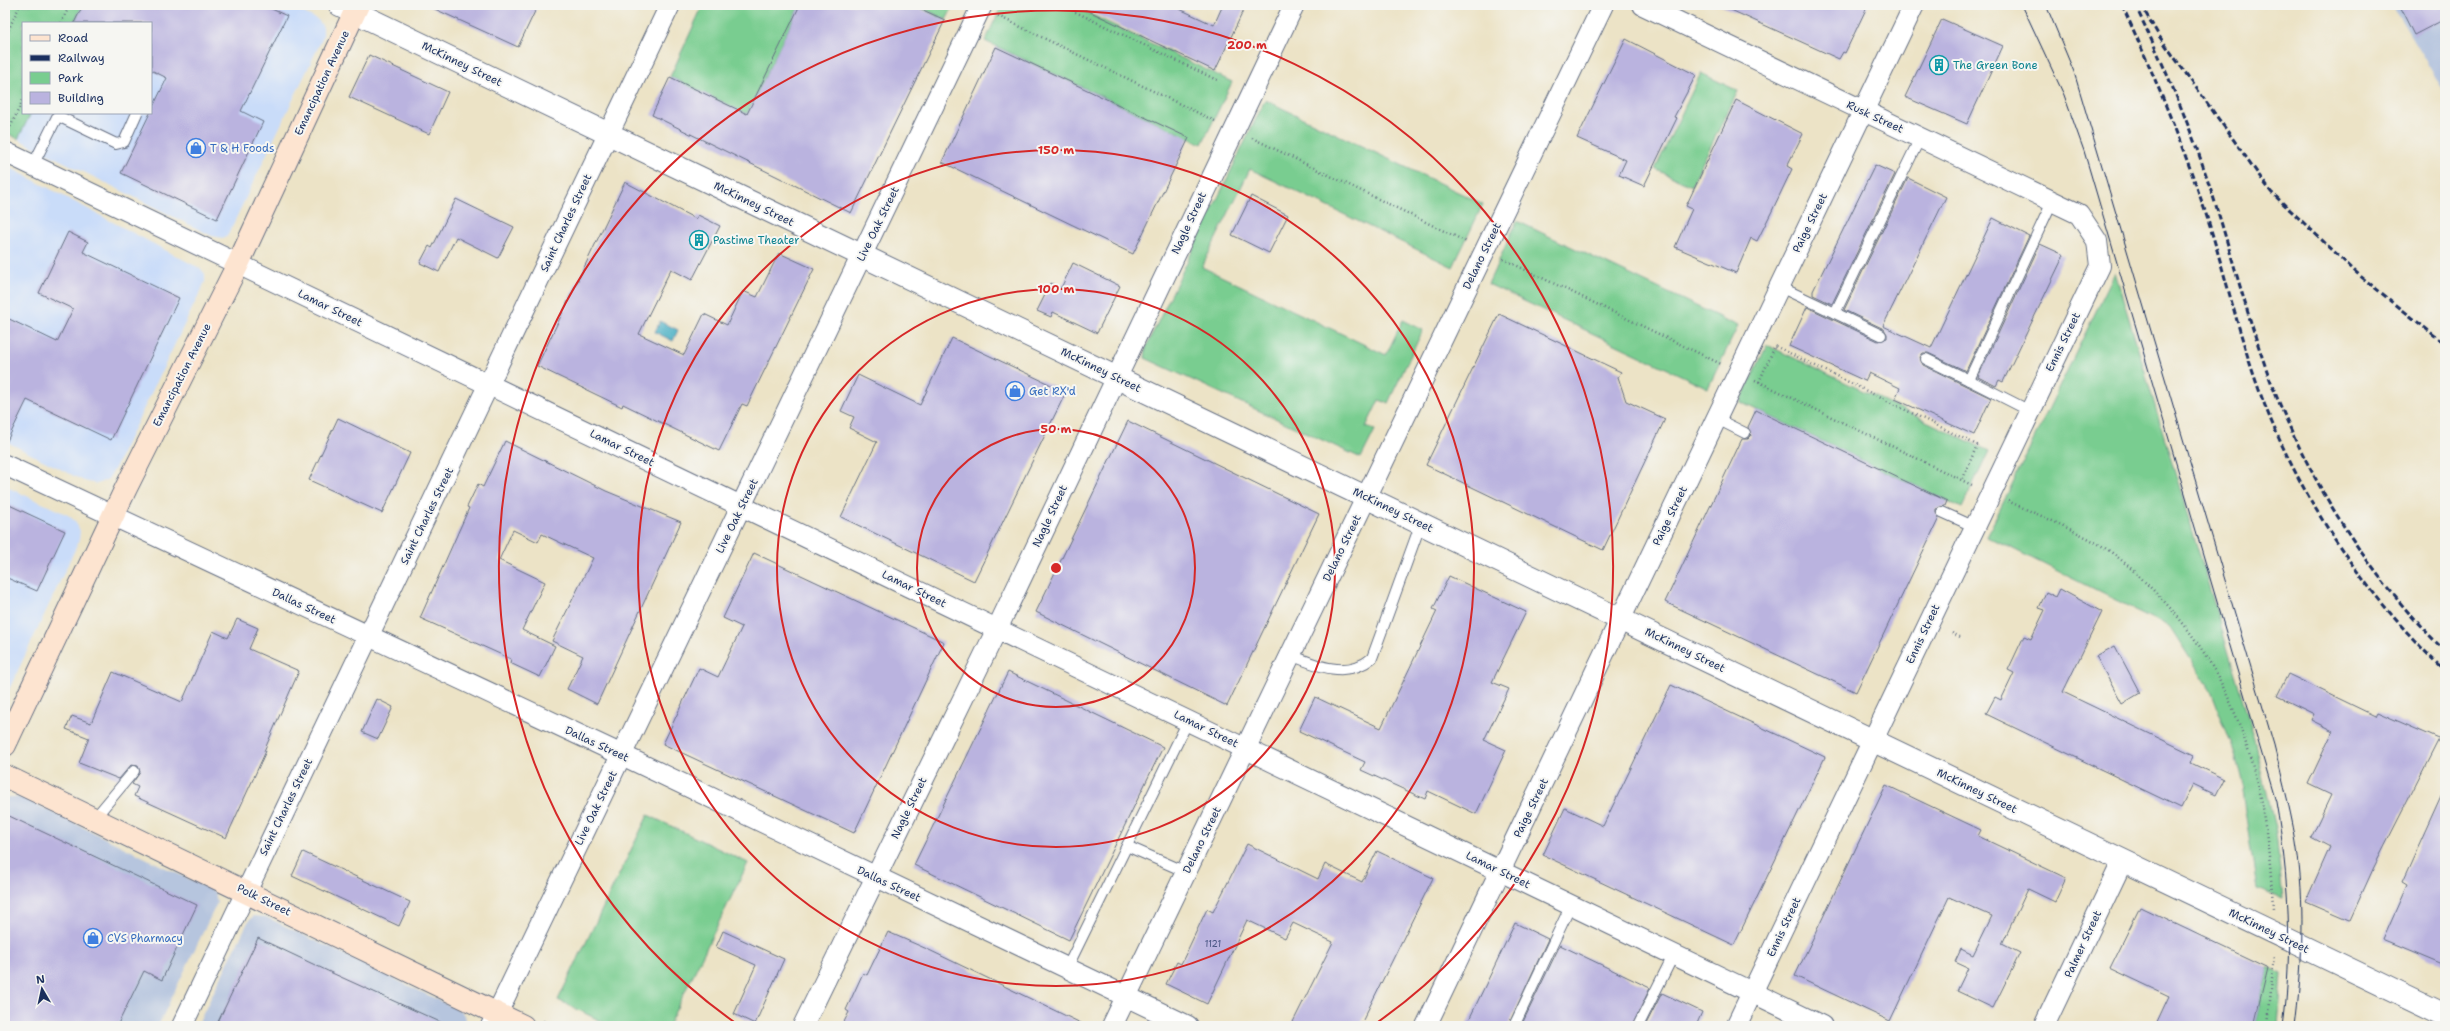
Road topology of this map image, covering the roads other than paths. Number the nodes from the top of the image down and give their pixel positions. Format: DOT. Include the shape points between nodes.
graph roads {
  1 [pos="670,5"];
  2 [pos="982,5"];
  3 [pos="1294,5"];
  4 [pos="1603,5"];
  5 [pos="1643,5"];
  6 [pos="1914,5"];
  7 [pos="351,7"];
  8 [pos="1864,112"];
  9 [pos="58,114"];
  10 [pos="137,114"];
  11 [pos="608,134"];
  12 [pos="1920,138"];
  13 [pos="5,152"];
  14 [pos="34,165"];
  15 [pos="2052,202"];
  16 [pos="2097,241"];
  17 [pos="862,255"];
  18 [pos="238,264"];
  19 [pos="1780,287"];
  20 [pos="1835,313"];
  21 [pos="1882,335"];
  22 [pos="1926,359"];
  23 [pos="1116,377"];
  24 [pos="1969,380"];
  25 [pos="490,385"];
  26 [pos="2030,411"];
  27 [pos="1717,419"];
  28 [pos="1745,433"];
  29 [pos="5,464"];
  30 [pos="1366,497"];
  31 [pos="741,506"];
  32 [pos="1942,512"];
  33 [pos="112,516"];
  34 [pos="1421,524"];
  35 [pos="1975,527"];
  36 [pos="1621,620"];
  37 [pos="997,629"];
  38 [pos="369,637"];
  39 [pos="1291,655"];
  40 [pos="1188,721"];
  41 [pos="1872,740"];
  42 [pos="5,745"];
  43 [pos="1246,748"];
  44 [pos="622,755"];
  45 [pos="134,771"];
  46 [pos="5,776"];
  47 [pos="94,819"];
  48 [pos="1129,846"];
  49 [pos="2122,862"];
  50 [pos="1500,871"];
  51 [pos="1186,872"];
  52 [pos="875,877"];
  53 [pos="245,890"];
  54 [pos="1572,905"];
  55 [pos="1674,954"];
  56 [pos="1067,968"];
  57 [pos="1753,992"];
  58 [pos="1126,996"];
  59 [pos="2445,1015"];
  60 [pos="494,1020"];
  61 [pos="182,1026"];
  62 [pos="523,1026"];
  63 [pos="803,1026"];
  64 [pos="1112,1026"];
  65 [pos="1188,1026"];
  66 [pos="1426,1026"];
  67 [pos="1514,1026"];
  68 [pos="1638,1026"];
  69 [pos="1736,1026"];
  70 [pos="1822,1026"];
  71 [pos="2044,1026"];
  1 -- 11 [label="street, Saint Charles Street"];
  2 -- 17 [label="street, Live Oak Street"];
  3 -- 23 [label="street, Nagle Street"];
  4 -- 30 [label="street, Delano Street"];
  5 -- 8 [label="street, Rusk Street"];
  6 -- 8 [label="street, Paige Street"];
  7 -- 11 [label="street, McKinney Street"];
  7 -- 18 [label="main road, Emancipation Avenue"];
  8 -- 12 [label="street, Rusk Street"];
  8 -- 19 [label="street, Paige Street"];
  9 -- 10 [label="lane" via="116,144 124,142"];
  9 -- 14 [label="lane"];
  11 -- 17 [label="street, McKinney Street"];
  11 -- 25 [label="street, Saint Charles Street"];
  12 -- 15 [label="street, Rusk Street"];
  12 -- 20 [label="lane"];
  13 -- 14 [label="street, Lamar Street"];
  14 -- 18 [label="street, Lamar Street"];
  15 -- 16 [label="street, Rusk Street" via="2079,214"];
  15 -- 24 [label="lane"];
  16 -- 26 [label="street, Ennis Street" via="2100,266"];
  17 -- 23 [label="street, McKinney Street"];
  17 -- 31 [label="street, Live Oak Street"];
  18 -- 25 [label="street, Lamar Street"];
  18 -- 33 [label="main road, Emancipation Avenue"];
  19 -- 20 [label="lane"];
  19 -- 27 [label="street, Paige Street"];
  20 -- 21 [label="lane"];
  22 -- 24 [label="lane"];
  23 -- 30 [label="street, McKinney Street"];
  23 -- 37 [label="street, Nagle Street"];
  24 -- 26 [label="lane"];
  25 -- 31 [label="street, Lamar Street"];
  25 -- 38 [label="street, Saint Charles Street"];
  26 -- 35 [label="street, Ennis Street"];
  27 -- 28 [label="lane"];
  27 -- 36 [label="street, Paige Street"];
  29 -- 33 [label="street, Dallas Street"];
  30 -- 34 [label="street, McKinney Street"];
  30 -- 39 [label="street, Delano Street"];
  31 -- 37 [label="street, Lamar Street"];
  31 -- 44 [label="street, Live Oak Street"];
  32 -- 35 [label="lane"];
  33 -- 38 [label="street, Dallas Street"];
  33 -- 42 [label="main road, Emancipation Avenue"];
  34 -- 36 [label="street, McKinney Street"];
  34 -- 39 [label="lane" via="1372,658 1365,664 1337,670 1320,667"];
  35 -- 41 [label="street, Ennis Street"];
  36 -- 41 [label="street, McKinney Street"];
  36 -- 50 [label="street, Paige Street"];
  37 -- 40 [label="street, Lamar Street"];
  37 -- 52 [label="street, Nagle Street"];
  38 -- 44 [label="street, Dallas Street"];
  38 -- 53 [label="street, Saint Charles Street"];
  39 -- 43 [label="street, Delano Street"];
  40 -- 43 [label="street, Lamar Street"];
  40 -- 48 [label="lane"];
  41 -- 49 [label="street, McKinney Street"];
  41 -- 57 [label="street, Ennis Street"];
  43 -- 50 [label="street, Lamar Street"];
  43 -- 51 [label="street, Delano Street"];
  44 -- 52 [label="street, Dallas Street"];
  44 -- 60 [label="street, Live Oak Street"];
  45 -- 47 [label="lane"];
  46 -- 47 [label="main road, Polk Street"];
  47 -- 53 [label="main road, Polk Street"];
  48 -- 51 [label="lane"];
  48 -- 56 [label="lane"];
  49 -- 59 [label="street, McKinney Street"];
  49 -- 71 [label="street, Palmer Street"];
  50 -- 54 [label="street, Lamar Street"];
  50 -- 66 [label="street, Paige Street"];
  51 -- 58 [label="street, Delano Street"];
  52 -- 56 [label="street, Dallas Street"];
  52 -- 63 [label="street, Nagle Street"];
  53 -- 60 [label="main road, Polk Street"];
  53 -- 61 [label="street, Saint Charles Street"];
  54 -- 55 [label="street, Lamar Street"];
  54 -- 67 [label="lane"];
  55 -- 57 [label="street, Lamar Street"];
  55 -- 68 [label="lane"];
  56 -- 58 [label="street, Dallas Street"];
  57 -- 69 [label="street, Ennis Street"];
  57 -- 70 [label="street, Lamar Street"];
  58 -- 64 [label="street, Delano Street"];
  58 -- 65 [label="street, Dallas Street"];
  60 -- 62 [label="main road, Polk Street"];
}
